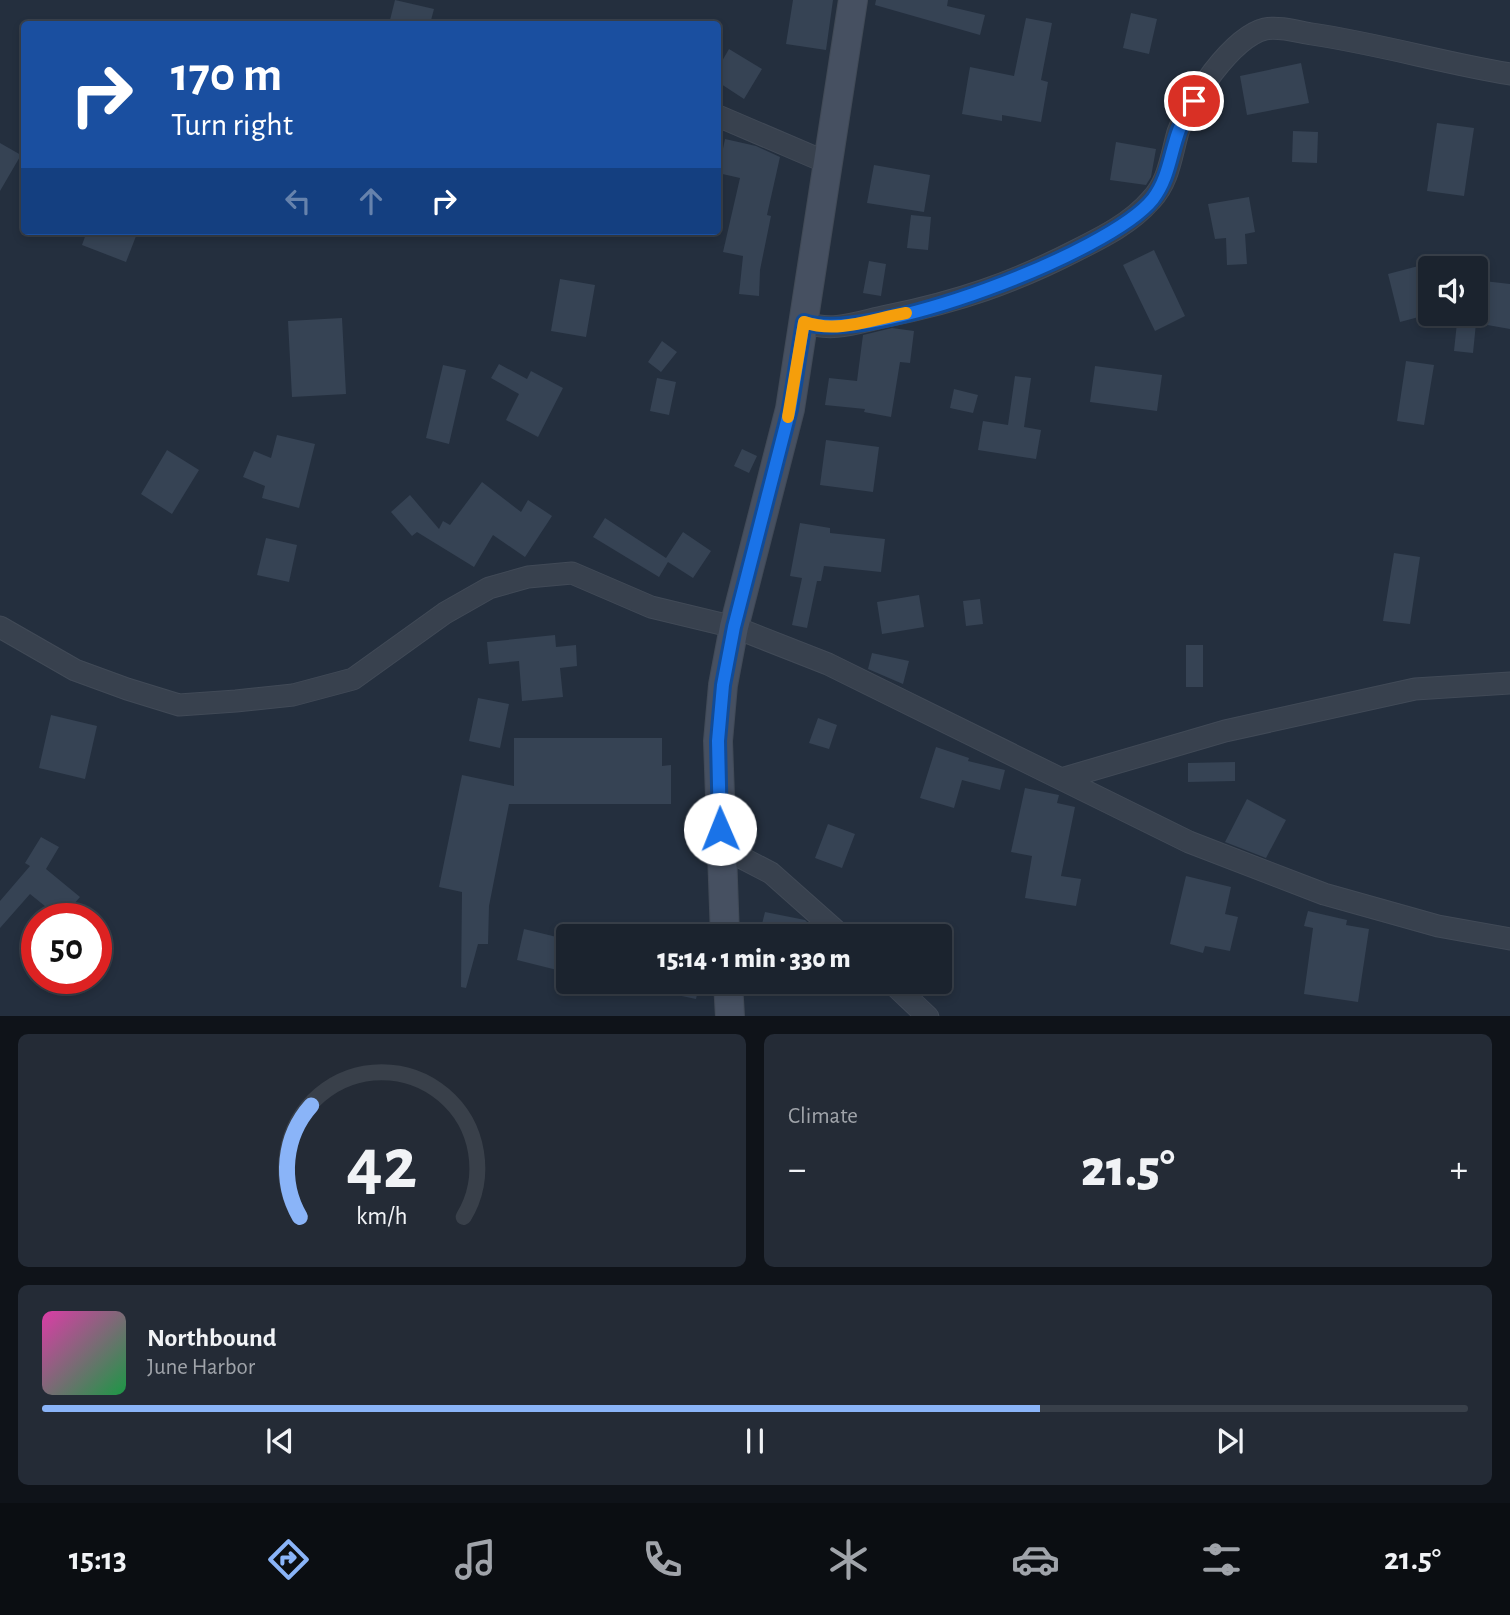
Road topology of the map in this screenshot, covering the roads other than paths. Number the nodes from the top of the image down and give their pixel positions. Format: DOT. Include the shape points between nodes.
graph roads {
  1 [pos="853,0"];
  2 [pos="1510,74"];
  3 [pos="721,117"];
  4 [pos="828,163"];
  5 [pos="804,322"];
  6 [pos="0,627"];
  7 [pos="734,627"];
  8 [pos="1510,683"];
  9 [pos="1061,779"];
  10 [pos="721,847"];
  11 [pos="724,924"];
  12 [pos="828,924"];
  13 [pos="1510,939"];
  14 [pos="729,994"];
  15 [pos="904,994"];
  16 [pos="730,1016"];
  17 [pos="927,1016"];
  1 -- 4 [label="main road"];
  2 -- 5 [label="street" via="1347,39 1267,28 1233,49 1202,90 1179,130 1168,174 1152,200 1114,231 979,294 850,326 821,328"];
  3 -- 4 [label="street"];
  4 -- 5 [label="main road"];
  5 -- 7 [label="main road" via="790,409"];
  6 -- 7 [label="street" via="75,670 179,705 293,695 354,680 445,613 489,588 527,577 572,573 651,607"];
  7 -- 9 [label="street" via="828,664"];
  7 -- 10 [label="main road" via="718,741"];
  8 -- 9 [label="street" via="1415,689 1225,731"];
  9 -- 13 [label="street" via="1189,842 1324,894 1438,926"];
  10 -- 11 [label="main road"];
  10 -- 12 [label="street" via="771,873"];
  14 -- 16 [label="main road"];
  15 -- 17 [label="street"];
}
